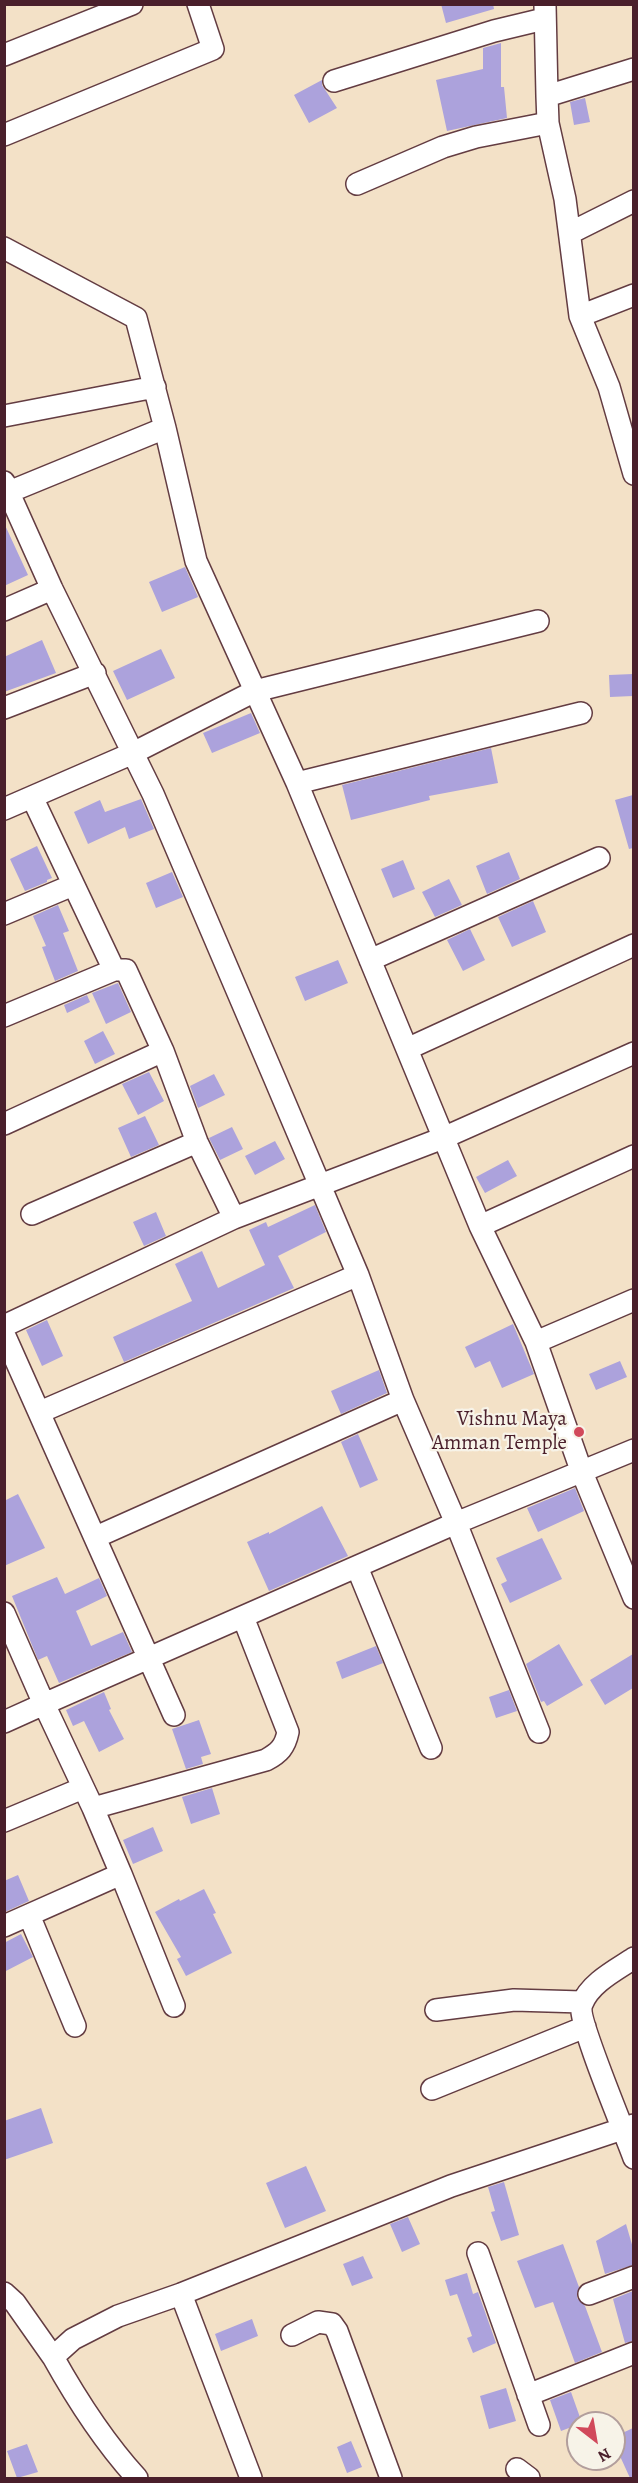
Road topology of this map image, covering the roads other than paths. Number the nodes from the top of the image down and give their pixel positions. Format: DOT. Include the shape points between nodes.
graph roads {
  1 [pos="132,4"];
  2 [pos="198,4"];
  3 [pos="545,12"];
  4 [pos="4,56"];
  5 [pos="633,69"];
  6 [pos="334,81"];
  7 [pos="547,96"];
  8 [pos="548,123"];
  9 [pos="4,135"];
  10 [pos="357,184"];
  11 [pos="633,201"];
  12 [pos="570,233"];
  13 [pos="4,248"];
  14 [pos="633,296"];
  15 [pos="580,316"];
  16 [pos="154,387"];
  17 [pos="4,416"];
  18 [pos="165,428"];
  19 [pos="633,474"];
  20 [pos="6,490"];
  21 [pos="52,589"];
  22 [pos="4,610"];
  23 [pos="538,621"];
  24 [pos="95,673"];
  25 [pos="255,691"];
  26 [pos="4,708"];
  27 [pos="581,712"];
  28 [pos="133,753"];
  29 [pos="297,783"];
  30 [pos="32,797"];
  31 [pos="4,809"];
  32 [pos="599,858"];
  33 [pos="73,885"];
  34 [pos="4,914"];
  35 [pos="633,945"];
  36 [pos="370,960"];
  37 [pos="114,970"];
  38 [pos="4,1016"];
  39 [pos="407,1048"];
  40 [pos="163,1051"];
  41 [pos="633,1053"];
  42 [pos="4,1124"];
  43 [pos="443,1138"];
  44 [pos="197,1142"];
  45 [pos="633,1156"];
  46 [pos="318,1185"];
  47 [pos="32,1214"];
  48 [pos="234,1218"];
  49 [pos="480,1226"];
  50 [pos="358,1275"];
  51 [pos="633,1300"];
  52 [pos="4,1326"];
  53 [pos="4,1334"];
  54 [pos="536,1342"];
  55 [pos="403,1400"];
  56 [pos="40,1412"];
  57 [pos="633,1449"];
  58 [pos="581,1470"];
  59 [pos="456,1523"];
  60 [pos="96,1537"];
  61 [pos="357,1567"];
  62 [pos="633,1598"];
  63 [pos="243,1617"];
  64 [pos="5,1618"];
  65 [pos="150,1658"];
  66 [pos="44,1704"];
  67 [pos="174,1715"];
  68 [pos="4,1722"];
  69 [pos="538,1732"];
  70 [pos="430,1748"];
  71 [pos="83,1788"];
  72 [pos="93,1808"];
  73 [pos="4,1821"];
  74 [pos="121,1874"];
  75 [pos="29,1915"];
  76 [pos="4,1926"];
  77 [pos="633,1958"];
  78 [pos="582,2002"];
  79 [pos="174,2006"];
  80 [pos="436,2010"];
  81 [pos="75,2026"];
  82 [pos="585,2027"];
  83 [pos="432,2089"];
  84 [pos="628,2127"];
  85 [pos="633,2158"];
  86 [pos="478,2253"];
  87 [pos="633,2277"];
  88 [pos="4,2293"];
  89 [pos="181,2294"];
  90 [pos="589,2294"];
  91 [pos="292,2335"];
  92 [pos="633,2353"];
  93 [pos="53,2356"];
  94 [pos="528,2395"];
  95 [pos="539,2425"];
  96 [pos="137,2478"];
  97 [pos="251,2478"];
  98 [pos="391,2478"];
  1 -- 4 [label="street"];
  2 -- 9 [label="street" via="213,49"];
  3 -- 6 [label="street"];
  3 -- 7 [label="street"];
  5 -- 7 [label="street"];
  7 -- 8 [label="street"];
  8 -- 10 [label="street" via="465,140"];
  8 -- 12 [label="street"];
  11 -- 12 [label="street"];
  12 -- 15 [label="street"];
  13 -- 16 [label="street" via="136,318"];
  14 -- 15 [label="street"];
  15 -- 19 [label="street" via="609,387"];
  16 -- 17 [label="street"];
  16 -- 18 [label="street"];
  18 -- 20 [label="street"];
  18 -- 25 [label="street" via="196,561"];
  20 -- 21 [label="street"];
  21 -- 22 [label="street"];
  21 -- 24 [label="street"];
  23 -- 25 [label="street"];
  24 -- 26 [label="street"];
  24 -- 28 [label="street"];
  25 -- 28 [label="street"];
  25 -- 29 [label="street"];
  27 -- 29 [label="street"];
  28 -- 30 [label="street"];
  28 -- 46 [label="street"];
  29 -- 36 [label="street"];
  30 -- 31 [label="street"];
  30 -- 33 [label="street"];
  32 -- 36 [label="street"];
  33 -- 34 [label="street"];
  33 -- 37 [label="street"];
  35 -- 39 [label="street"];
  36 -- 39 [label="street"];
  37 -- 38 [label="street"];
  37 -- 40 [label="street" via="121,969 129,975"];
  39 -- 43 [label="street"];
  40 -- 42 [label="street"];
  40 -- 44 [label="street"];
  41 -- 43 [label="street"];
  43 -- 46 [label="street"];
  43 -- 49 [label="street"];
  44 -- 47 [label="street"];
  44 -- 48 [label="street"];
  45 -- 49 [label="street"];
  46 -- 48 [label="street"];
  46 -- 50 [label="street"];
  48 -- 52 [label="street"];
  49 -- 54 [label="street"];
  50 -- 55 [label="street"];
  50 -- 56 [label="street"];
  51 -- 54 [label="street"];
  53 -- 56 [label="street"];
  54 -- 58 [label="street"];
  55 -- 59 [label="street"];
  55 -- 60 [label="street"];
  56 -- 60 [label="street"];
  57 -- 58 [label="street"];
  58 -- 59 [label="street"];
  58 -- 62 [label="street"];
  59 -- 61 [label="street"];
  59 -- 69 [label="street"];
  60 -- 65 [label="street"];
  61 -- 63 [label="street"];
  61 -- 70 [label="street"];
  63 -- 65 [label="street"];
  63 -- 72 [label="street" via="288,1732 286,1744 266,1760"];
  64 -- 66 [label="street"];
  65 -- 66 [label="street"];
  65 -- 67 [label="street"];
  66 -- 68 [label="street"];
  66 -- 71 [label="street"];
  71 -- 72 [label="street"];
  71 -- 73 [label="street"];
  72 -- 74 [label="street"];
  74 -- 75 [label="street"];
  74 -- 79 [label="street"];
  75 -- 76 [label="street"];
  75 -- 81 [label="street"];
  77 -- 78 [label="street" via="599,1982"];
  78 -- 80 [label="street" via="514,2000"];
  78 -- 82 [label="street"];
  82 -- 83 [label="street"];
  82 -- 84 [label="street"];
  84 -- 85 [label="street"];
  84 -- 89 [label="street" via="451,2186"];
  86 -- 94 [label="street"];
  87 -- 90 [label="street"];
  88 -- 93 [label="street"];
  89 -- 93 [label="street" via="118,2316 73,2339"];
  89 -- 97 [label="street"];
  91 -- 98 [label="street" via="318,2322 332,2324 337,2331"];
  92 -- 94 [label="street"];
  93 -- 96 [label="street" via="74,2395"];
  94 -- 95 [label="street"];
}
